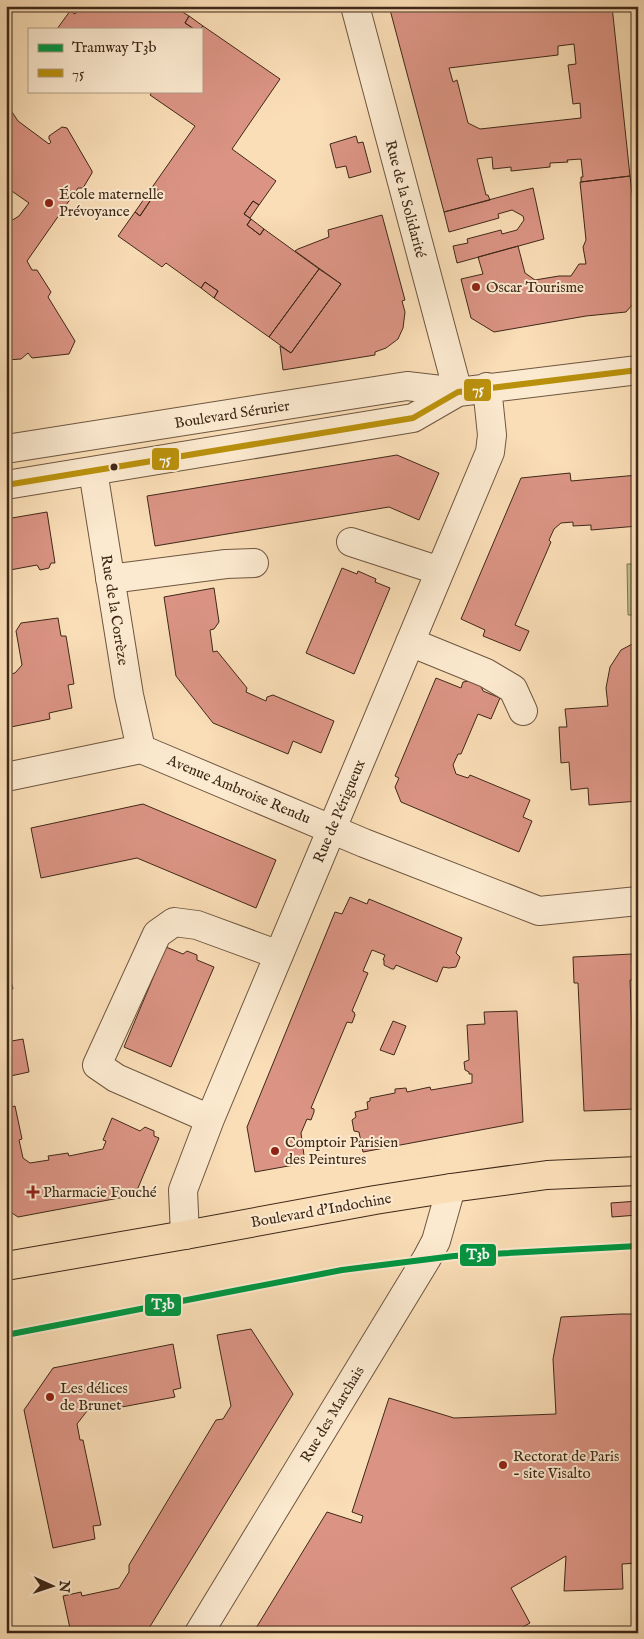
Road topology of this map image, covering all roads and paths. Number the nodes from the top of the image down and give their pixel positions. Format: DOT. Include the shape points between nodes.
graph roads {
  1 [pos="355,6"];
  2 [pos="638,370"];
  3 [pos="487,388"];
  4 [pos="458,392"];
  5 [pos="6,450"];
  6 [pos="93,471"];
  7 [pos="7,478"];
  8 [pos="351,542"];
  9 [pos="254,563"];
  10 [pos="440,571"];
  11 [pos="110,579"];
  12 [pos="410,642"];
  13 [pos="524,712"];
  14 [pos="141,748"];
  15 [pos="6,777"];
  16 [pos="332,828"];
  17 [pos="638,900"];
  18 [pos="279,955"];
  19 [pos="210,1119"];
  20 [pos="638,1171"];
  21 [pos="451,1188"];
  22 [pos="186,1235"];
  23 [pos="6,1266"];
  24 [pos="199,1633"];
  1 -- 4 [label="street, Rue de la Solidarité"];
  2 -- 3 [label="street, Boulevard Sérurier"];
  3 -- 4 [label="street, Boulevard Sérurier"];
  3 -- 10 [label="street, Rue de Périgueux" via="492,436 490,452"];
  4 -- 5 [label="street, Boulevard Sérurier" via="407,386"];
  4 -- 6 [label="street, Boulevard Sérurier" via="414,418"];
  6 -- 7 [label="street, Boulevard Sérurier"];
  6 -- 11 [label="street, Rue de la Corrèze"];
  8 -- 10 [label="street"];
  9 -- 11 [label="street"];
  10 -- 12 [label="street, Rue de Périgueux"];
  11 -- 14 [label="street, Rue de la Corrèze"];
  12 -- 13 [label="street" via="486,673 513,689"];
  12 -- 16 [label="street, Rue de Périgueux"];
  14 -- 15 [label="street"];
  14 -- 16 [label="street, Avenue Ambroise Rendu"];
  16 -- 17 [label="street, Avenue Ambroise Rendu" via="539,912"];
  16 -- 18 [label="street, Rue de Périgueux"];
  18 -- 19 [label="street, Rue de Périgueux"];
  18 -- 19 [label="street" via="197,925 174,922 157,934 97,1065 116,1078"];
  19 -- 22 [label="street, Rue de Périgueux" via="183,1190"];
  20 -- 21 [label="main road, Boulevard d'Indochine" via="547,1175"];
  21 -- 22 [label="main road, Boulevard d'Indochine"];
  21 -- 24 [label="street, Rue des Marchais" via="436,1240 427,1258"];
  22 -- 23 [label="main road, Boulevard d'Indochine"];
}
